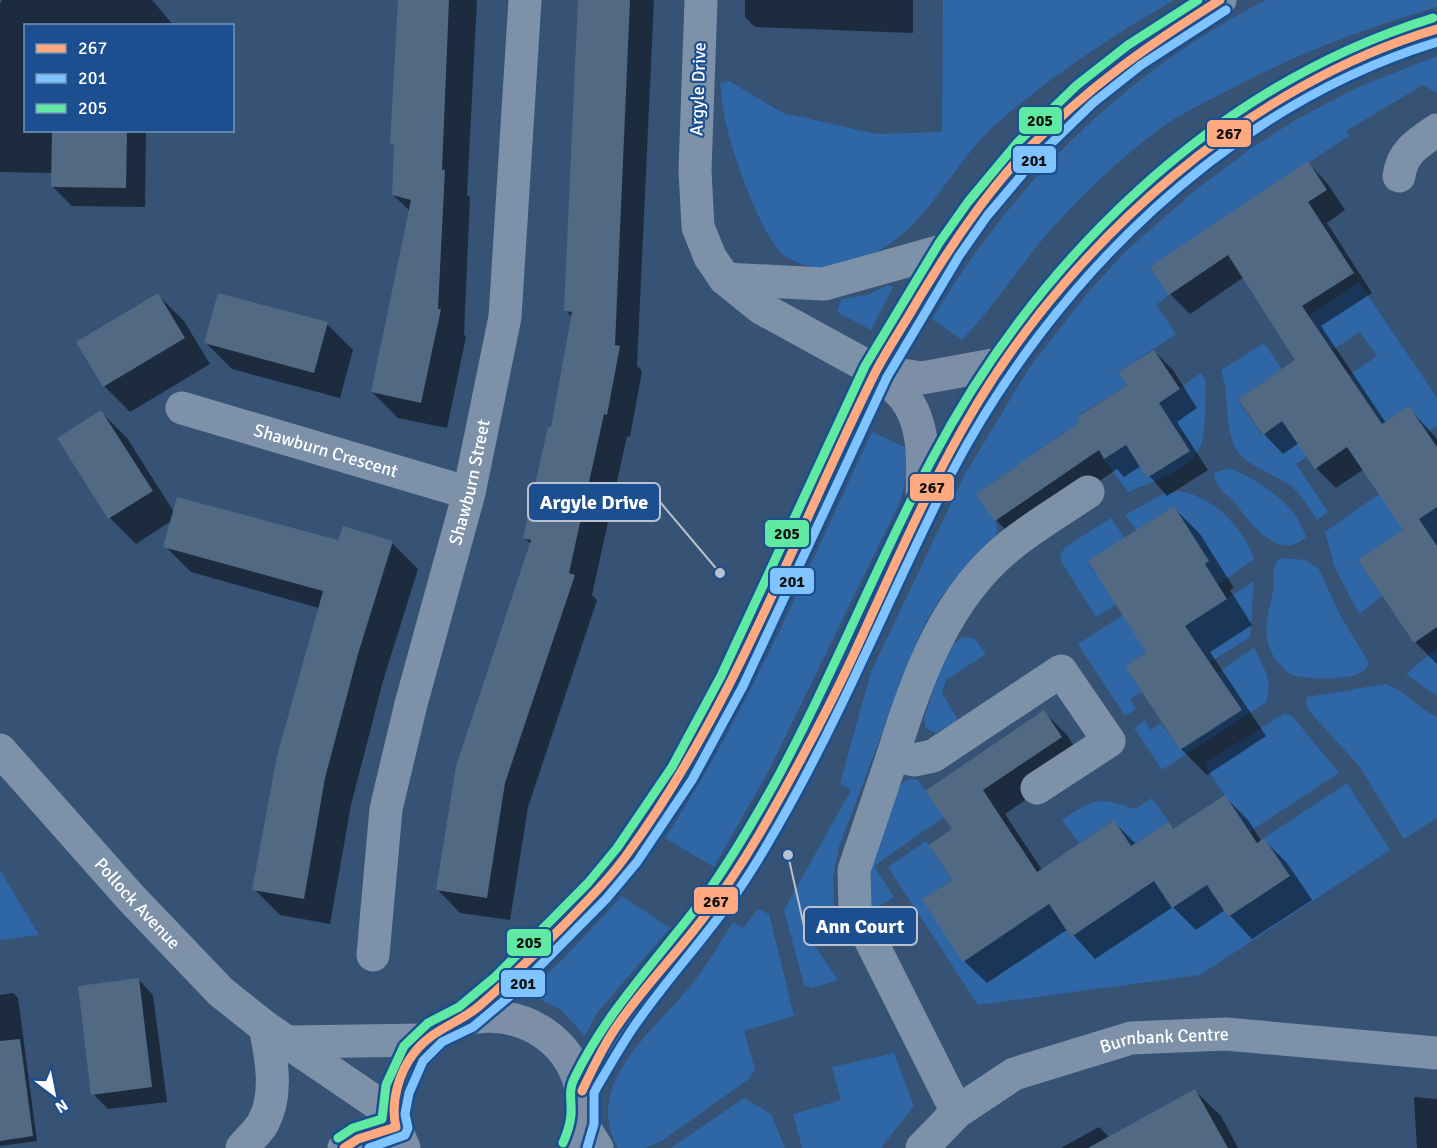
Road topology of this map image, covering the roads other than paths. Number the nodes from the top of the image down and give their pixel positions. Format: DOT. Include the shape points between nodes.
graph roads {
  1 [pos="525,0"];
  2 [pos="701,0"];
  3 [pos="1220,0"];
  4 [pos="1437,29"];
  5 [pos="1437,130"];
  6 [pos="1399,176"];
  7 [pos="949,249"];
  8 [pos="725,279"];
  9 [pos="1004,363"];
  10 [pos="876,371"];
  11 [pos="182,408"];
  12 [pos="1088,492"];
  13 [pos="469,494"];
  14 [pos="922,507"];
  15 [pos="0,750"];
  16 [pos="893,755"];
  17 [pos="1037,788"];
  18 [pos="373,955"];
  19 [pos="466,1017"];
  20 [pos="276,1034"];
  21 [pos="425,1040"];
  22 [pos="1437,1053"];
  23 [pos="582,1091"];
  24 [pos="957,1112"];
  25 [pos="398,1130"];
  26 [pos="584,1140"];
  27 [pos="242,1148"];
  28 [pos="344,1148"];
  29 [pos="922,1148"];
  1 -- 13 [label="street, Shawburn Street" via="505,317"];
  2 -- 8 [label="street, Argyle Drive" via="695,170 699,227 710,257"];
  3 -- 7 [label="main road" via="1134,55 1085,94 1026,151"];
  4 -- 9 [label="main road" via="1304,86 1214,142 1160,184 1108,234 1045,305"];
  5 -- 6 [label="street" via="1410,148 1400,163"];
  7 -- 8 [label="street" via="824,284"];
  7 -- 10 [label="main road"];
  8 -- 10 [label="street, Argyle Drive" via="761,308"];
  9 -- 10 [label="main road" via="922,378"];
  9 -- 14 [label="main road" via="944,462"];
  10 -- 14 [label="main road" via="905,398 919,427"];
  10 -- 19 [label="main road" via="732,681 682,773 603,885 527,963"];
  11 -- 13 [label="street, Shawburn Crescent"];
  12 -- 16 [label="street" via="1012,544 967,589 936,638"];
  13 -- 18 [label="street, Shawburn Street" via="386,809"];
  14 -- 23 [label="main road" via="794,773 721,895 618,1025"];
  15 -- 20 [label="street, Pollock Avenue" via="220,992"];
  16 -- 17 [label="street" via="914,760 933,756 1061,671 1109,741"];
  16 -- 24 [label="street" via="854,870 855,909"];
  19 -- 21 [label="main road"];
  19 -- 23 [label="main road" via="504,1016 540,1029 567,1056"];
  20 -- 21 [label="street"];
  20 -- 25 [label="street, Pollock Avenue"];
  20 -- 27 [label="street" via="273,1084 264,1123"];
  21 -- 25 [label="main road" via="403,1071"];
  22 -- 24 [label="street, Burnbank Centre" via="1226,1034 1131,1038 1014,1074"];
  23 -- 26 [label="main road"];
  24 -- 29 [label="street, Burnbank Centre"];
  25 -- 28 [label="main road" via="357,1139"];
}
